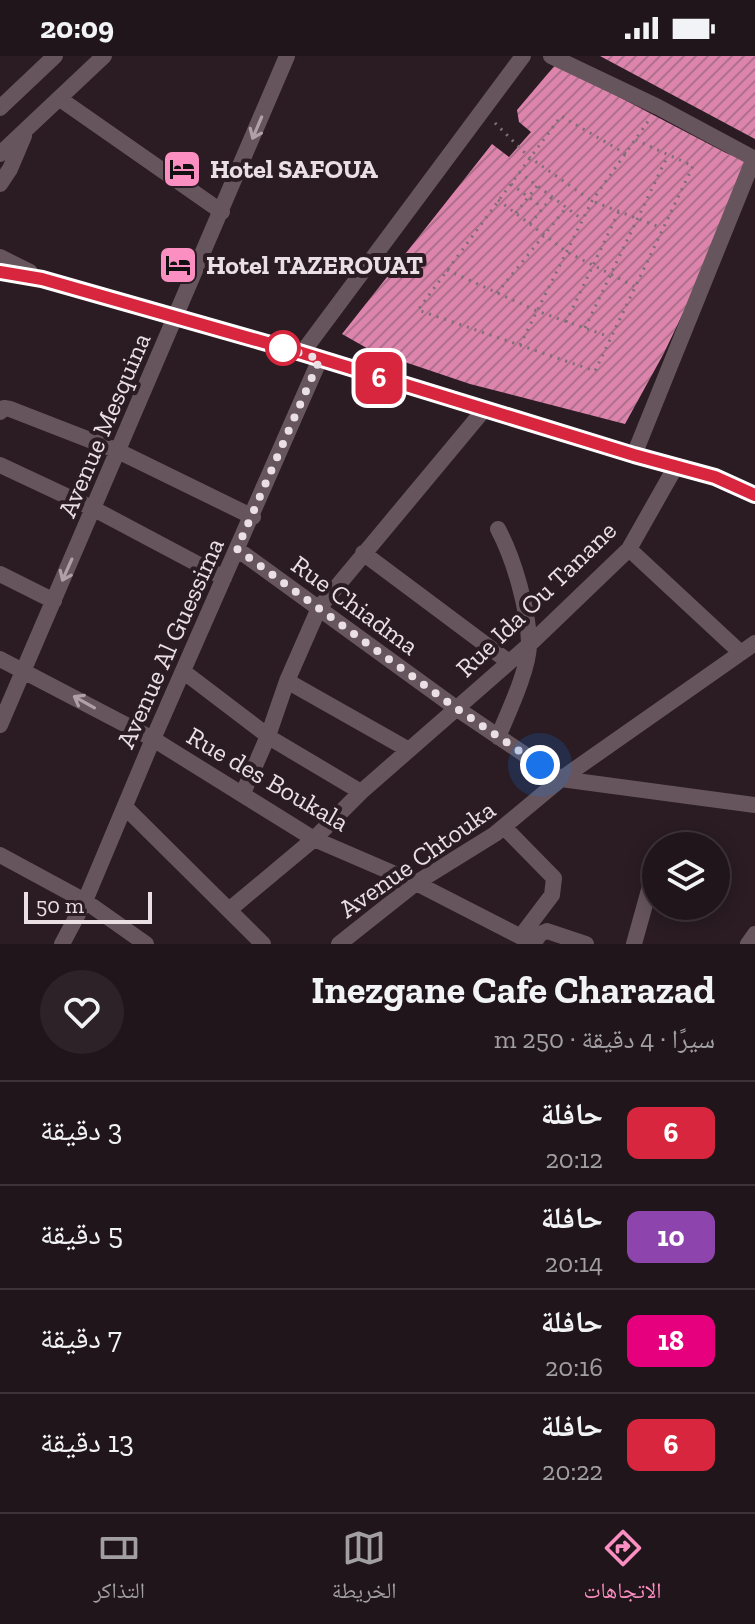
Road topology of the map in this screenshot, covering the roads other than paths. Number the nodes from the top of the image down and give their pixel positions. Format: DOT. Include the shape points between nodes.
graph roads {
  1 [pos="55,56"];
  2 [pos="104,56"];
  3 [pos="287,56"];
  4 [pos="523,56"];
  5 [pos="551,56"];
  6 [pos="6,89"];
  7 [pos="60,99"];
  8 [pos="0,108"];
  9 [pos="25,133"];
  10 [pos="0,154"];
  11 [pos="755,159"];
  12 [pos="0,184"];
  13 [pos="222,212"];
  14 [pos="0,257"];
  15 [pos="0,272"];
  16 [pos="42,279"];
  17 [pos="176,318"];
  18 [pos="302,353"];
  19 [pos="320,359"];
  20 [pos="483,411"];
  21 [pos="0,412"];
  22 [pos="118,451"];
  23 [pos="634,455"];
  24 [pos="0,465"];
  25 [pos="676,466"];
  26 [pos="755,495"];
  27 [pos="94,509"];
  28 [pos="253,517"];
  29 [pos="498,529"];
  30 [pos="237,549"];
  31 [pos="629,549"];
  32 [pos="363,553"];
  33 [pos="0,574"];
  34 [pos="224,578"];
  35 [pos="54,601"];
  36 [pos="319,608"];
  37 [pos="530,644"];
  38 [pos="748,648"];
  39 [pos="0,659"];
  40 [pos="509,662"];
  41 [pos="24,669"];
  42 [pos="184,672"];
  43 [pos="287,681"];
  44 [pos="456,708"];
  45 [pos="0,725"];
  46 [pos="268,736"];
  47 [pos="498,737"];
  48 [pos="153,739"];
  49 [pos="409,750"];
  50 [pos="561,779"];
  51 [pos="361,792"];
  52 [pos="243,793"];
  53 [pos="755,805"];
  54 [pos="125,807"];
  55 [pos="504,827"];
  56 [pos="314,839"];
  57 [pos="0,855"];
  58 [pos="416,883"];
  59 [pos="85,901"];
  60 [pos="229,910"];
  61 [pos="642,915"];
  62 [pos="755,934"];
  63 [pos="529,941"];
  64 [pos="62,944"];
  65 [pos="146,944"];
  66 [pos="263,944"];
  67 [pos="339,944"];
  68 [pos="586,944"];
  69 [pos="634,944"];
  70 [pos="748,944"];
  1 -- 6 [label="street"];
  2 -- 7 [label="street"];
  3 -- 13 [label="street, Avenue Mesquina, one-way"];
  4 -- 18 [label="street"];
  5 -- 11 [label="street"];
  6 -- 8 [label="street"];
  7 -- 9 [label="street"];
  7 -- 13 [label="street"];
  9 -- 10 [label="street"];
  9 -- 12 [label="street"];
  11 -- 23 [label="street"];
  13 -- 17 [label="street, Avenue Mesquina"];
  14 -- 16 [label="street"];
  15 -- 16 [label="street"];
  16 -- 17 [label="street"];
  17 -- 18 [label="street"];
  17 -- 22 [label="street, Avenue Mesquina"];
  18 -- 19 [label="street"];
  19 -- 20 [label="street"];
  19 -- 28 [label="street, Avenue Al Guessima"];
  20 -- 23 [label="street"];
  20 -- 32 [label="street"];
  21 -- 22 [label="street" via="10,409"];
  22 -- 27 [label="street, Avenue Mesquina"];
  22 -- 28 [label="street"];
  23 -- 25 [label="street"];
  24 -- 27 [label="street"];
  25 -- 26 [label="street"];
  25 -- 31 [label="street, Rue Ida Ou Tanane"];
  27 -- 34 [label="street"];
  27 -- 35 [label="street, Avenue Mesquina, one-way"];
  28 -- 30 [label="street, Avenue Al Guessima"];
  29 -- 37 [label="street" via="511,553"];
  30 -- 34 [label="street, Avenue Al Guessima"];
  30 -- 36 [label="street, Rue Chiadma"];
  31 -- 37 [label="street, Rue Ida Ou Tanane"];
  31 -- 38 [label="street"];
  32 -- 36 [label="street"];
  32 -- 40 [label="street"];
  33 -- 35 [label="street"];
  34 -- 42 [label="street, Avenue Al Guessima"];
  35 -- 41 [label="street, Avenue Mesquina"];
  36 -- 43 [label="street"];
  36 -- 44 [label="street, Rue Chiadma"];
  37 -- 40 [label="street, Rue Ida Ou Tanane"];
  37 -- 47 [label="street"];
  38 -- 50 [label="street, Avenue Chtouka"];
  39 -- 41 [label="street, Rue des Boukala"];
  40 -- 44 [label="street, Rue Ida Ou Tanane"];
  41 -- 45 [label="street, Avenue Mesquina"];
  48 -- 41 [label="street, Rue des Boukala, one-way"];
  42 -- 46 [label="street"];
  42 -- 48 [label="street, Avenue Al Guessima"];
  43 -- 46 [label="street"];
  43 -- 49 [label="street"];
  44 -- 47 [label="street, Rue Chiadma"];
  44 -- 49 [label="street, Rue Ida Ou Tanane"];
  46 -- 51 [label="street"];
  46 -- 52 [label="street"];
  47 -- 50 [label="street, Rue Chiadma"];
  48 -- 52 [label="street, Rue des Boukala"];
  48 -- 54 [label="street, Avenue Al Guessima"];
  49 -- 51 [label="street, Rue Ida Ou Tanane"];
  50 -- 53 [label="street, Rue Chiadma"];
  50 -- 55 [label="street, Avenue Chtouka"];
  51 -- 56 [label="street, Rue Ida Ou Tanane"];
  52 -- 56 [label="street, Rue des Boukala"];
  54 -- 59 [label="street, Avenue Al Guessima"];
  54 -- 60 [label="street"];
  55 -- 58 [label="street, Avenue Chtouka"];
  55 -- 63 [label="street" via="554,878 552,895"];
  56 -- 58 [label="street, Rue des Boukala"];
  56 -- 60 [label="street, Rue Ida Ou Tanane"];
  57 -- 59 [label="street"];
  58 -- 63 [label="street, Rue des Boukala"];
  58 -- 67 [label="street, Avenue Chtouka"];
  59 -- 64 [label="street, Avenue Al Guessima"];
  59 -- 65 [label="street"];
  60 -- 66 [label="street"];
  61 -- 69 [label="street"];
  62 -- 70 [label="street"];
  63 -- 68 [label="street" via="547,931"];
}
